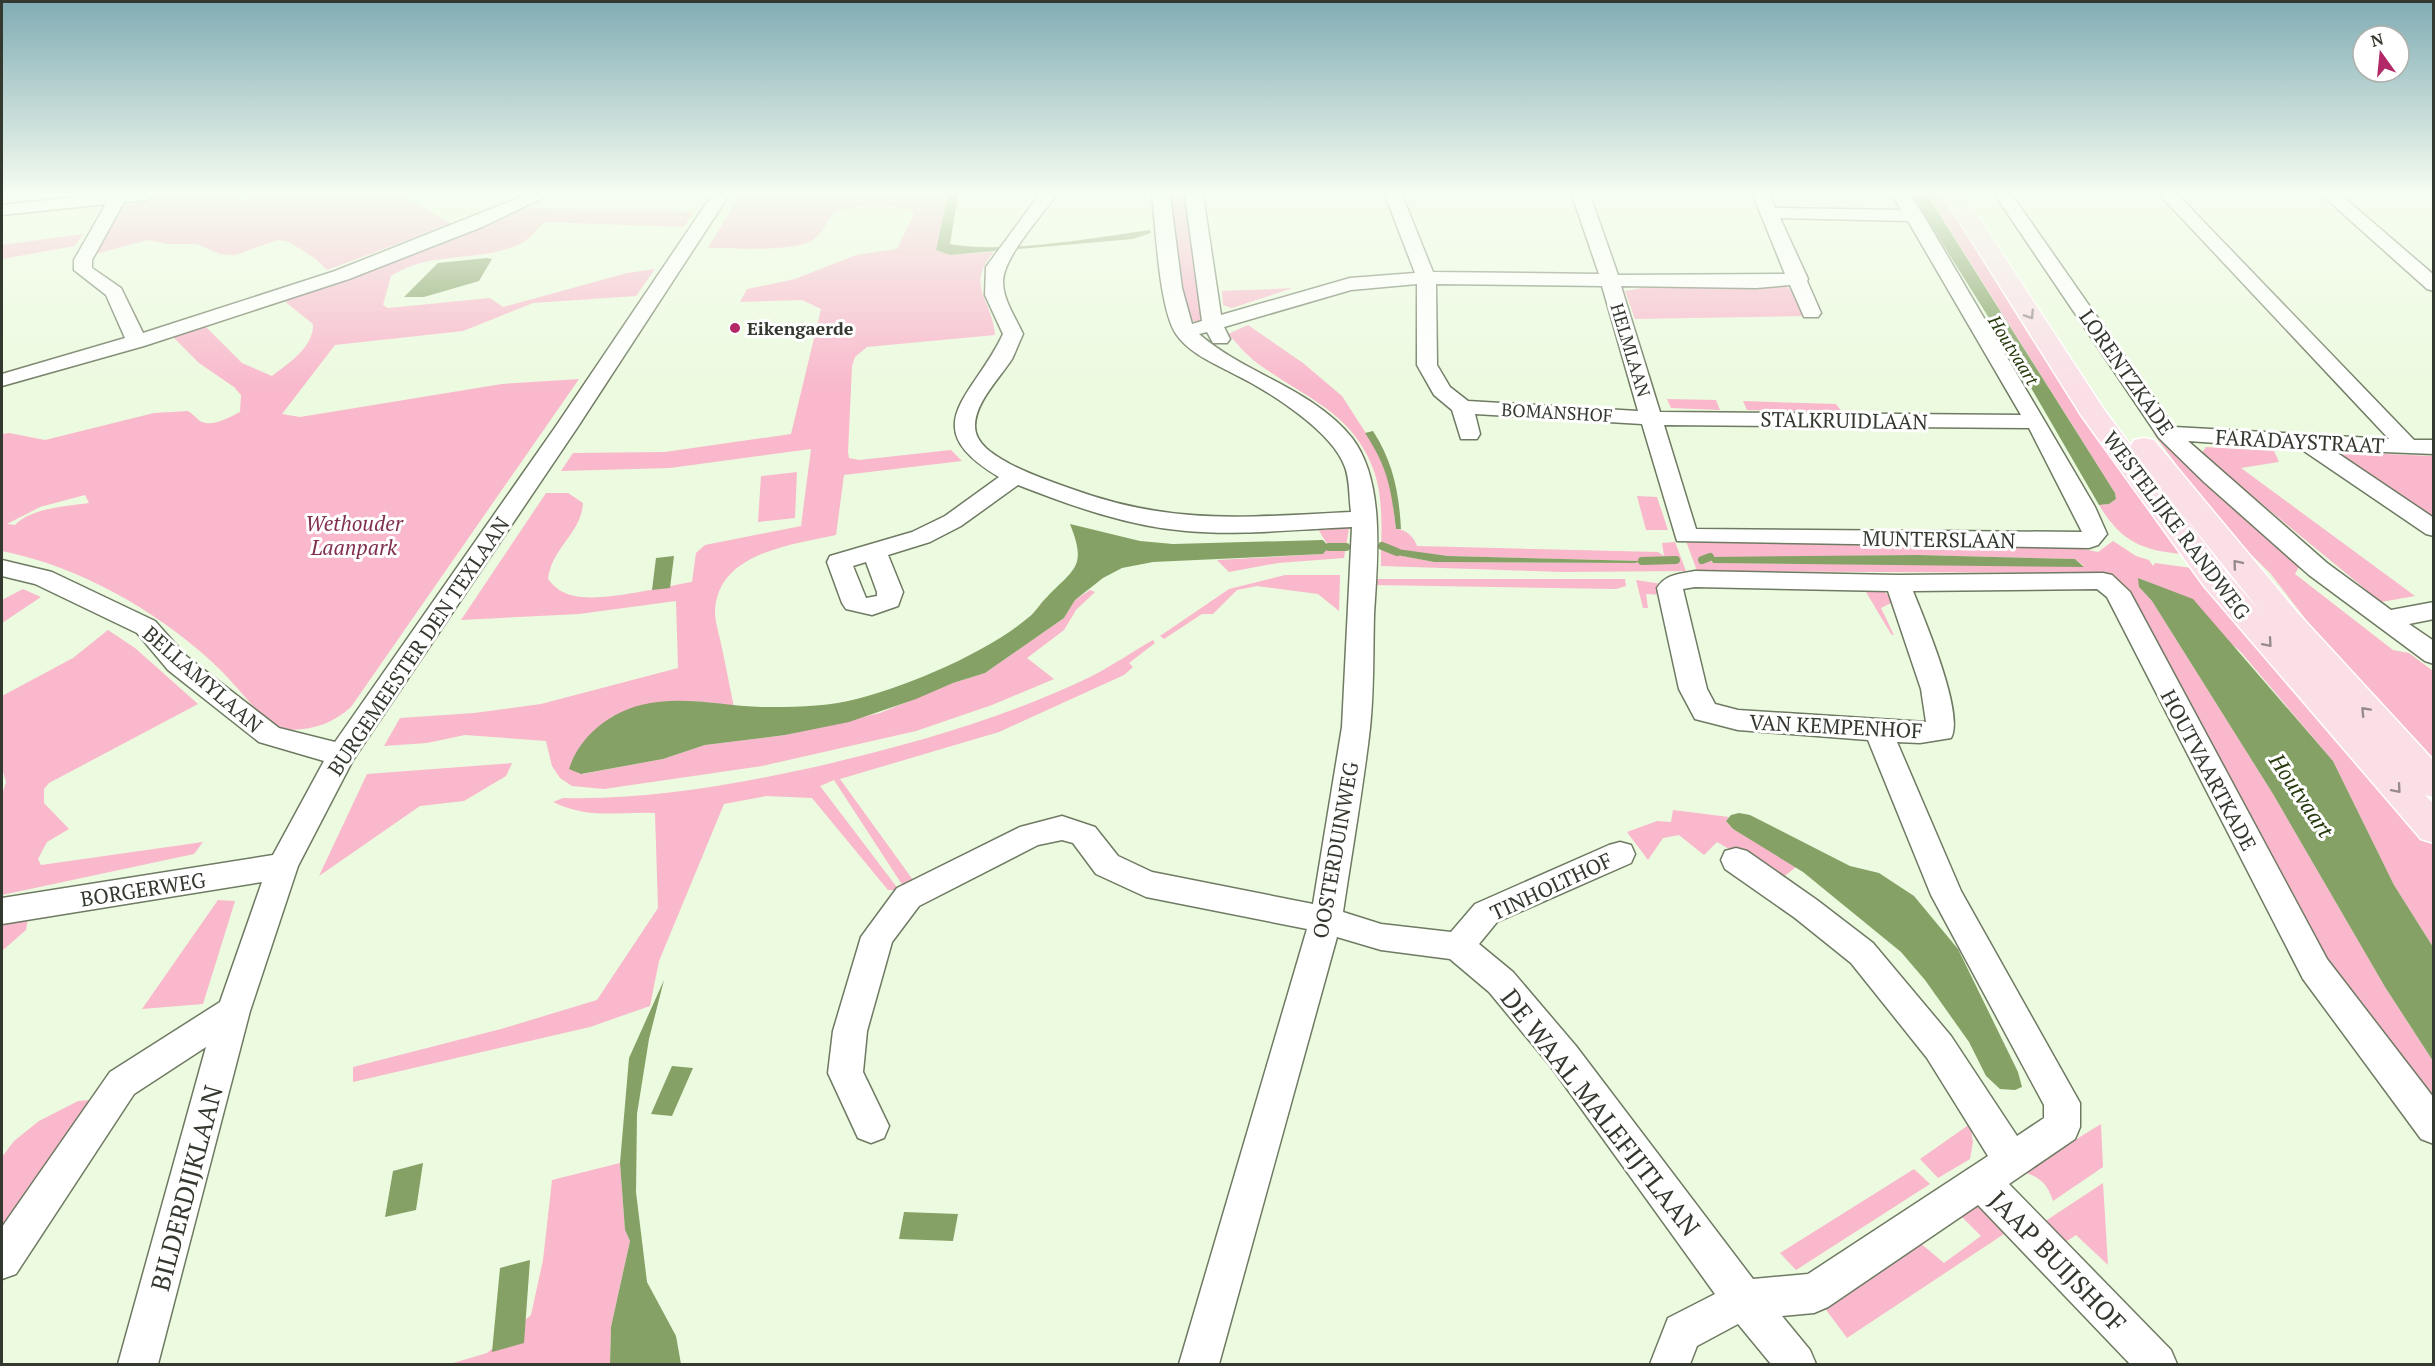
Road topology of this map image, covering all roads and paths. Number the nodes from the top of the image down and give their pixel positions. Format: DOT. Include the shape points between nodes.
graph roads {
  1 [pos="83,259"];
  2 [pos="382,259"];
  3 [pos="678,259"];
  4 [pos="1001,259"];
  5 [pos="1169,259"];
  6 [pos="1203,259"];
  7 [pos="1418,259"];
  8 [pos="1603,259"];
  9 [pos="1790,259"];
  10 [pos="1940,259"];
  11 [pos="1994,259"];
  12 [pos="2017,259"];
  13 [pos="2047,259"];
  14 [pos="2229,259"];
  15 [pos="2403,259"];
  16 [pos="1426,278"];
  17 [pos="1799,279"];
  18 [pos="1610,280"];
  19 [pos="2433,285"];
  20 [pos="1811,313"];
  21 [pos="1213,325"];
  22 [pos="1185,332"];
  23 [pos="137,342"];
  24 [pos="1247,372"];
  25 [pos="2,380"];
  26 [pos="1462,407"];
  27 [pos="1652,418"];
  28 [pos="2036,422"];
  29 [pos="2168,433"];
  30 [pos="1468,434"];
  31 [pos="2307,443"];
  32 [pos="2408,446"];
  33 [pos="2433,447"];
  34 [pos="1014,476"];
  35 [pos="1676,506"];
  36 [pos="1364,519"];
  37 [pos="2433,529"];
  38 [pos="875,552"];
  39 [pos="2,568"];
  40 [pos="1898,583"];
  41 [pos="2433,609"];
  42 [pos="2385,620"];
  43 [pos="2433,655"];
  44 [pos="1879,731"];
  45 [pos="342,754"];
  46 [pos="2433,784"];
  47 [pos="2433,829"];
  48 [pos="1620,854"];
  49 [pos="1736,860"];
  50 [pos="283,866"];
  51 [pos="2,911"];
  52 [pos="1326,920"];
  53 [pos="1458,946"];
  54 [pos="233,1011"];
  55 [pos="871,1126"];
  56 [pos="2433,1126"];
  57 [pos="1997,1172"];
  58 [pos="2,1260"];
  59 [pos="1743,1300"];
  60 [pos="138,1365"];
  61 [pos="1199,1365"];
  62 [pos="1670,1365"];
  63 [pos="1796,1365"];
  64 [pos="2157,1365"];
  1 -- 23 [label="street" via="83,270 114,292"];
  2 -- 23 [label="street"];
  3 -- 45 [label="street, BURGEMEESTER DEN TEXLAAN"];
  4 -- 34 [label="street" via="995,267 993,283 1013,334 1007,352 968,407 963,425 965,439 974,451"];
  5 -- 22 [label="street" via="1172,288"];
  6 -- 21 [label="street, OOSTERDUINWEG"];
  7 -- 16 [label="street"];
  8 -- 18 [label="street, HELMLAAN"];
  9 -- 17 [label="street"];
  10 -- 28 [label="street"];
  11 -- 47 [label="main road, WESTELIJKE RANDWEG, one-way" via="2094,416 2215,579"];
  46 -- 12 [label="main road, WESTELIJKE RANDWEG, one-way" via="2343,688 2202,522 2120,413"];
  13 -- 29 [label="street, LORENTZKADE"];
  14 -- 32 [label="street"];
  15 -- 19 [label="street"];
  16 -- 18 [label="street"];
  16 -- 21 [label="street" via="1350,284"];
  16 -- 26 [label="street" via="1427,365 1441,391"];
  17 -- 18 [label="street"];
  17 -- 20 [label="street"];
  18 -- 27 [label="street, HELMLAAN"];
  21 -- 22 [label="street"];
  21 -- 24 [label="street, OOSTERDUINWEG" via="1222,344"];
  22 -- 24 [label="street, OOSTERDUINWEG" via="1210,354"];
  23 -- 25 [label="street"];
  24 -- 36 [label="street, OOSTERDUINWEG" via="1324,422 1343,442 1357,468"];
  26 -- 27 [label="street, BOMANSHOF"];
  26 -- 30 [label="street"];
  27 -- 28 [label="street, STALKRUIDLAAN"];
  27 -- 35 [label="street, HELMLAAN"];
  28 -- 35 [label="street, MUNTERSLAAN" via="2093,529 2095,534 2089,540 1686,536"];
  29 -- 31 [label="street, FARADAYSTRAAT"];
  29 -- 42 [label="street, LORENTZKADE" via="2212,477 2318,569"];
  31 -- 32 [label="street, FARADAYSTRAAT"];
  31 -- 37 [label="street"];
  32 -- 33 [label="street, FARADAYSTRAAT"];
  34 -- 36 [label="street" via="1118,513 1165,522"];
  34 -- 38 [label="street" via="953,521 921,537"];
  36 -- 52 [label="street, OOSTERDUINWEG" via="1356,727"];
  39 -- 45 [label="street, BELLAMYLAAN" via="43,578 146,627 177,663 269,735"];
  40 -- 44 [label="street, VAN KEMPENHOF" via="1935,689 1941,730"];
  40 -- 44 [label="street, VAN KEMPENHOF" via="1695,579 1674,583 1670,588 1693,689 1705,712 1738,720"];
  40 -- 56 [label="street, HOUTVAARTKADE" via="2103,581 2117,592 2315,969"];
  41 -- 42 [label="street"];
  42 -- 43 [label="street, LORENTZKADE"];
  44 -- 57 [label="street" via="1947,895 2062,1103 2062,1127"];
  45 -- 50 [label="street, BURGEMEESTER DEN TEXLAAN"];
  48 -- 53 [label="street, TINHOLTHOF" via="1486,913"];
  49 -- 57 [label="street, JAAP BUIJSHOF" via="1862,953 1939,1047"];
  50 -- 51 [label="street, BORGERWEG"];
  50 -- 54 [label="street, BURGEMEESTER DEN TEXLAAN"];
  52 -- 53 [label="street" via="1381,937"];
  52 -- 55 [label="street" via="1146,884 1107,865 1084,835 1062,828 1031,835 908,897 877,937 850,1031 845,1073"];
  52 -- 61 [label="street, OOSTERDUINWEG"];
  53 -- 59 [label="street, DE WAAL MALEFIJTLAAN" via="1501,982 1564,1057"];
  54 -- 58 [label="street" via="122,1083"];
  54 -- 60 [label="street, BILDERDIJKLAAN"];
  57 -- 59 [label="street" via="1814,1293"];
  57 -- 64 [label="street, JAAP BUIJSHOF"];
  59 -- 62 [label="street" via="1682,1332"];
  59 -- 63 [label="street, DE WAAL MALEFIJTLAAN"];
}
